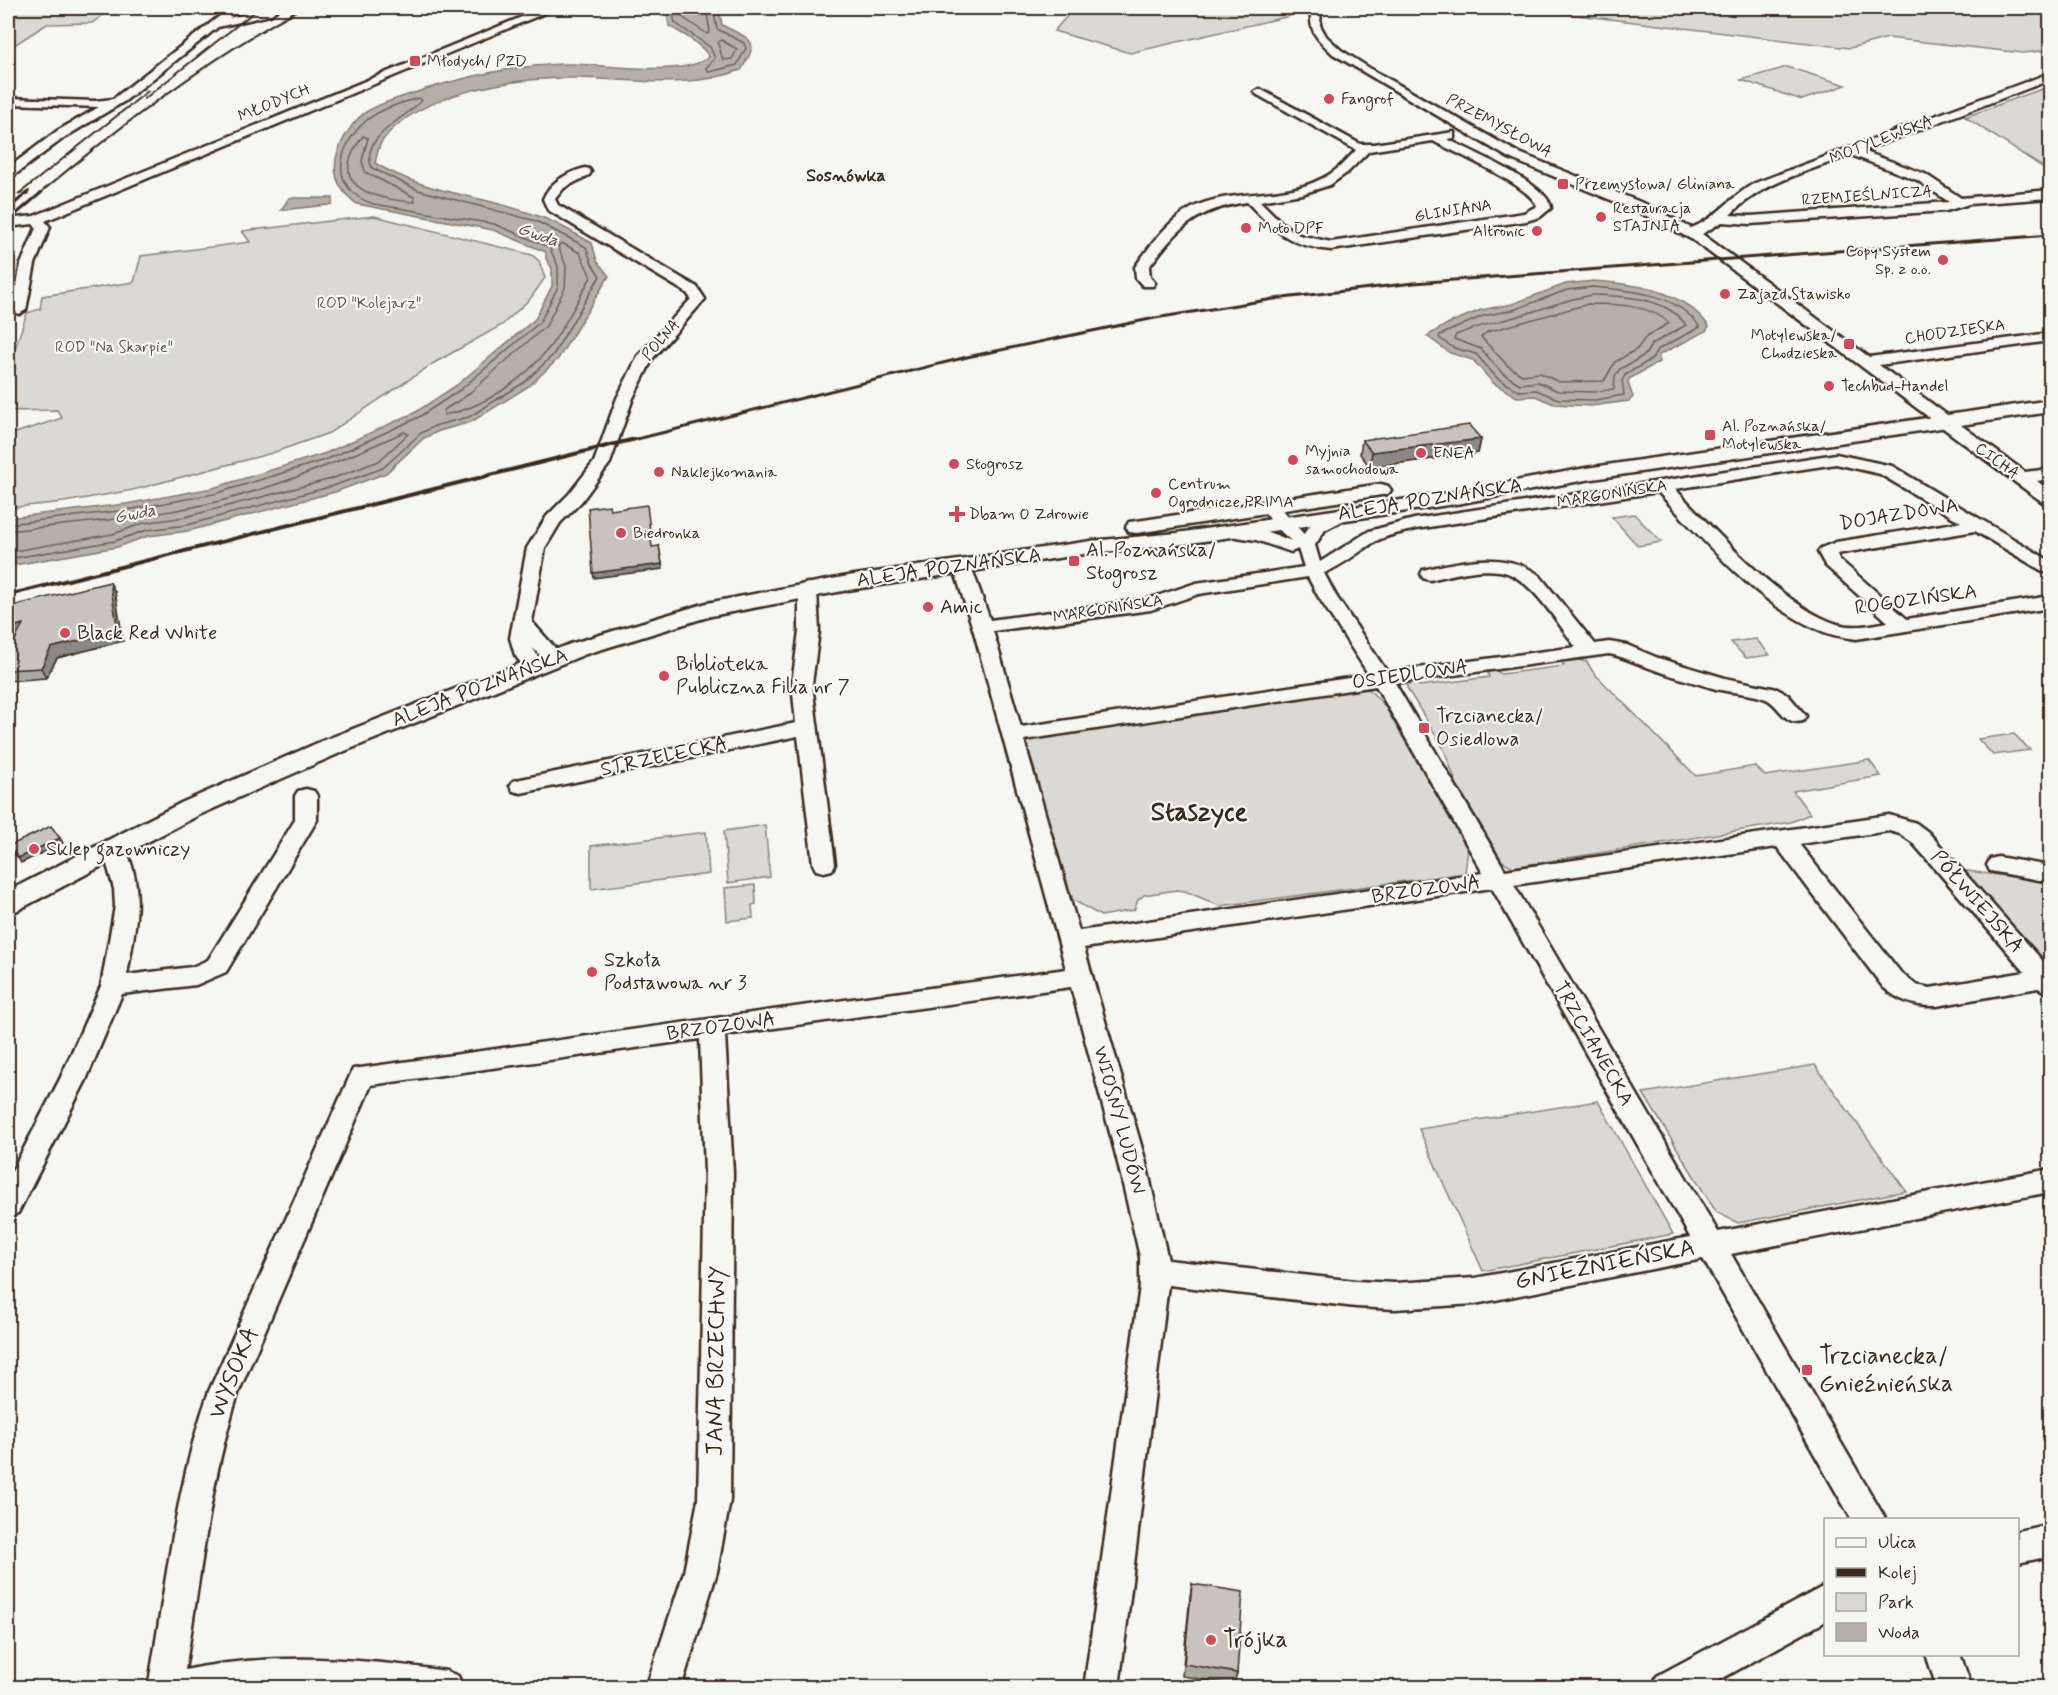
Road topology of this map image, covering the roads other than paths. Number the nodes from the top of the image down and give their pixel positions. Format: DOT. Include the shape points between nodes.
graph roads {
  1 [pos="236,8"];
  2 [pos="274,8"];
  3 [pos="552,8"];
  4 [pos="1316,8"];
  5 [pos="217,24"];
  6 [pos="2050,76"];
  7 [pos="1260,92"];
  8 [pos="8,101"];
  9 [pos="118,101"];
  10 [pos="72,103"];
  11 [pos="1471,131"];
  12 [pos="61,134"];
  13 [pos="1436,138"];
  14 [pos="1366,148"];
  15 [pos="1851,151"];
  16 [pos="585,172"];
  17 [pos="8,174"];
  18 [pos="2050,194"];
  19 [pos="1251,199"];
  20 [pos="1958,202"];
  21 [pos="1722,218"];
  22 [pos="36,219"];
  23 [pos="8,223"];
  24 [pos="1694,235"];
  25 [pos="1718,236"];
  26 [pos="1729,259"];
  27 [pos="1148,284"];
  28 [pos="19,310"];
  29 [pos="2050,337"];
  30 [pos="1864,362"];
  31 [pos="2050,396"];
  32 [pos="2050,406"];
  33 [pos="1938,418"];
  34 [pos="2050,474"];
  35 [pos="2021,478"];
  36 [pos="1419,484"];
  37 [pos="1662,486"];
  38 [pos="2050,499"];
  39 [pos="1393,507"];
  40 [pos="1276,514"];
  41 [pos="1340,515"];
  42 [pos="1978,525"];
  43 [pos="1230,531"];
  44 [pos="1298,546"];
  45 [pos="962,566"];
  46 [pos="2050,568"];
  47 [pos="1314,571"];
  48 [pos="1430,574"];
  49 [pos="808,589"];
  50 [pos="2050,602"];
  51 [pos="1903,626"];
  52 [pos="982,627"];
  53 [pos="1589,650"];
  54 [pos="539,657"];
  55 [pos="1382,679"];
  56 [pos="1796,716"];
  57 [pos="807,728"];
  58 [pos="1011,735"];
  59 [pos="520,786"];
  60 [pos="306,796"];
  61 [pos="1898,825"];
  62 [pos="1782,838"];
  63 [pos="110,840"];
  64 [pos="824,864"];
  65 [pos="1998,865"];
  66 [pos="2050,874"];
  67 [pos="1497,879"];
  68 [pos="8,885"];
  69 [pos="8,903"];
  70 [pos="1070,941"];
  71 [pos="1080,976"];
  72 [pos="2047,981"];
  73 [pos="113,986"];
  74 [pos="712,1028"];
  75 [pos="362,1076"];
  76 [pos="2050,1180"];
  77 [pos="8,1205"];
  78 [pos="1710,1245"];
  79 [pos="1156,1271"];
  80 [pos="1869,1518"];
  81 [pos="2050,1540"];
  82 [pos="2019,1547"];
  83 [pos="1824,1603"];
  84 [pos="1944,1656"];
  85 [pos="165,1688"];
  86 [pos="183,1688"];
  87 [pos="446,1688"];
  88 [pos="663,1688"];
  89 [pos="1101,1688"];
  90 [pos="1668,1688"];
  91 [pos="1955,1688"];
  1 -- 5 [label="street"];
  2 -- 5 [label="street"];
  3 -- 22 [label="street, MŁODYCH"];
  4 -- 11 [label="street, PRZEMYSŁOWA" via="1318,33 1337,52"];
  5 -- 9 [label="street"];
  6 -- 15 [label="street, MOTYLEWSKA"];
  7 -- 14 [label="street" via="1350,144"];
  8 -- 10 [label="street"];
  9 -- 10 [label="street"];
  9 -- 12 [label="street"];
  10 -- 12 [label="street" via="79,114"];
  11 -- 13 [label="street"];
  11 -- 24 [label="street, PRZEMYSŁOWA" via="1523,160 1640,207"];
  12 -- 17 [label="street"];
  13 -- 14 [label="street"];
  13 -- 19 [label="street, GLINIANA" via="1540,198 1544,208 1526,217 1331,246 1292,238"];
  14 -- 19 [label="street" via="1323,183 1293,193"];
  15 -- 20 [label="street" via="1922,177"];
  15 -- 21 [label="street, MOTYLEWSKA" via="1754,188 1733,202"];
  16 -- 54 [label="street, POLNA" via="553,191 549,201 553,207 692,290 698,299 645,356 602,463 543,534 532,562 519,638"];
  18 -- 20 [label="street, RZEMIEŚLNICZA"];
  19 -- 27 [label="street" via="1202,208 1181,220 1142,267"];
  20 -- 21 [label="street, RZEMIEŚLNICZA" via="1946,207 1839,215"];
  21 -- 24 [label="street, MOTYLEWSKA"];
  21 -- 26 [label="street"];
  22 -- 23 [label="street, MŁODYCH"];
  22 -- 28 [label="street" via="43,227 28,264"];
  24 -- 25 [label="street"];
  24 -- 26 [label="street, PRZEMYSŁOWA"];
  26 -- 30 [label="street"];
  29 -- 30 [label="street, CHODZIESKA"];
  30 -- 33 [label="street"];
  31 -- 33 [label="main road, ALEJA POZNAŃSKA"];
  32 -- 33 [label="main road, ALEJA POZNAŃSKA"];
  33 -- 35 [label="street, CICHA"];
  33 -- 36 [label="main road, ALEJA POZNAŃSKA"];
  33 -- 39 [label="main road, ALEJA POZNAŃSKA"];
  34 -- 35 [label="street"];
  35 -- 38 [label="street, CICHA"];
  36 -- 39 [label="main road" via="1419,495"];
  36 -- 40 [label="main road, ALEJA POZNAŃSKA"];
  37 -- 42 [label="street, MARGONIŃSKA" via="1841,459 1886,470"];
  37 -- 47 [label="street, MARGONIŃSKA" via="1402,527 1375,535 1334,563"];
  37 -- 51 [label="street, ROGOZIŃSKA" via="1746,571 1815,622 1846,633"];
  39 -- 41 [label="main road, ALEJA POZNAŃSKA"];
  40 -- 41 [label="main road, ALEJA POZNAŃSKA"];
  40 -- 43 [label="main road, ALEJA POZNAŃSKA"];
  40 -- 44 [label="street, TRZCIANECKA"];
  40 -- 54 [label="main road, ALEJA POZNAŃSKA" via="756,587 638,617"];
  41 -- 44 [label="street" via="1318,526"];
  42 -- 46 [label="street, MARGONIŃSKA"];
  42 -- 51 [label="street, DOJAZDOWA" via="1836,547 1827,552 1831,561"];
  43 -- 44 [label="street"];
  43 -- 45 [label="main road, ALEJA POZNAŃSKA"];
  44 -- 47 [label="street, TRZCIANECKA"];
  45 -- 49 [label="main road, ALEJA POZNAŃSKA"];
  45 -- 52 [label="street, WIOSNY LUDÓW"];
  47 -- 52 [label="street, MARGONIŃSKA" via="1197,589 1151,604"];
  47 -- 55 [label="street, TRZCIANECKA"];
  48 -- 53 [label="street" via="1492,565 1522,570"];
  49 -- 54 [label="main road, ALEJA POZNAŃSKA" via="678,618"];
  49 -- 57 [label="street" via="809,631 802,684"];
  50 -- 51 [label="street, ROGOZIŃSKA"];
  52 -- 58 [label="street, WIOSNY LUDÓW"];
  53 -- 55 [label="street, OSIEDLOWA"];
  53 -- 56 [label="street, OSIEDLOWA" via="1620,649 1719,683 1770,693"];
  54 -- 63 [label="main road, ALEJA POZNAŃSKA" via="294,747"];
  55 -- 58 [label="street, OSIEDLOWA"];
  55 -- 67 [label="street, TRZCIANECKA"];
  57 -- 59 [label="street, STRZELECKA"];
  57 -- 64 [label="street"];
  58 -- 70 [label="street, WIOSNY LUDÓW"];
  60 -- 73 [label="street" via="306,820 217,966 195,976"];
  61 -- 62 [label="street, BRZOZOWA" via="1879,824"];
  61 -- 72 [label="street, PÓŁWIEJSKA" via="1920,837"];
  62 -- 67 [label="street, BRZOZOWA"];
  62 -- 72 [label="street" via="1892,980 1906,992 1922,998 1937,997"];
  63 -- 68 [label="main road, ALEJA POZNAŃSKA"];
  63 -- 69 [label="main road, ALEJA POZNAŃSKA"];
  63 -- 73 [label="street" via="126,889 127,906"];
  65 -- 66 [label="street"];
  67 -- 70 [label="street, BRZOZOWA"];
  67 -- 78 [label="street, TRZCIANECKA"];
  70 -- 71 [label="street, WIOSNY LUDÓW"];
  71 -- 74 [label="street, BRZOZOWA"];
  71 -- 79 [label="street, WIOSNY LUDÓW" via="1131,1159"];
  73 -- 77 [label="street" via="73,1080"];
  74 -- 75 [label="street, BRZOZOWA"];
  74 -- 88 [label="street, JANA BRZECHWY" via="719,1172 712,1529"];
  75 -- 85 [label="street, WYSOKA" via="224,1391 209,1434 198,1478"];
  76 -- 78 [label="street, GNIEŹNIEŃSKA"];
  78 -- 79 [label="street, GNIEŹNIEŃSKA" via="1475,1291 1395,1296"];
  78 -- 80 [label="street, TRZCIANECKA"];
  79 -- 89 [label="street, WIOSNY LUDÓW"];
  81 -- 82 [label="street"];
  83 -- 90 [label="street"];
  84 -- 91 [label="street"];
  86 -- 87 [label="street" via="232,1680 314,1676 404,1681"];
}
